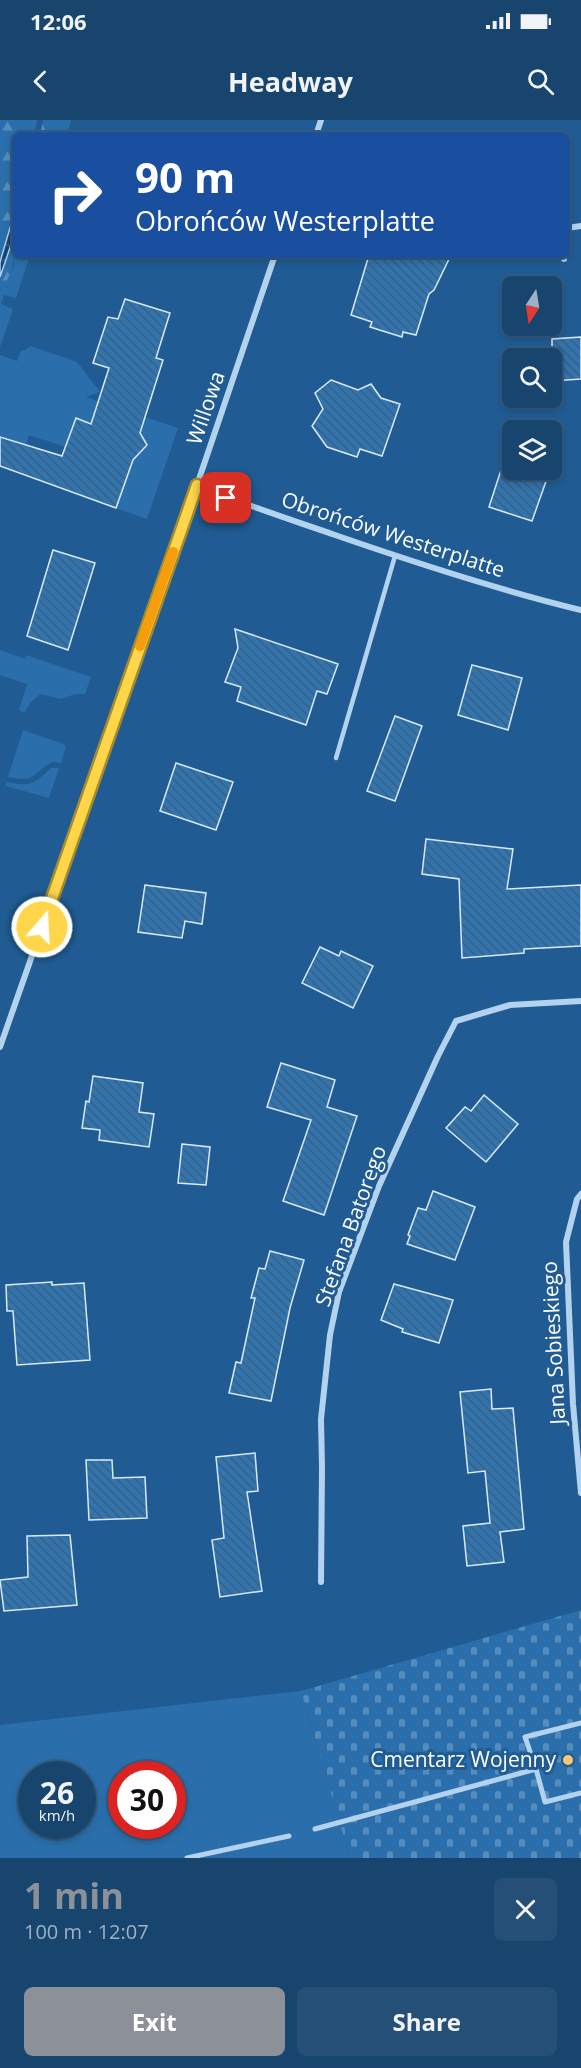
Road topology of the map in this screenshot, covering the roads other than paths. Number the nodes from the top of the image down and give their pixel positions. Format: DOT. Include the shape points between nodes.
graph roads {
  1 [pos="274,258"];
  2 [pos="197,485"];
  3 [pos="395,556"];
  4 [pos="581,610"];
  5 [pos="336,758"];
  6 [pos="581,1001"];
  7 [pos="0,1047"];
  8 [pos="581,1194"];
  9 [pos="581,1493"];
  10 [pos="321,1582"];
  11 [pos="581,1723"];
  12 [pos="536,1769"];
  13 [pos="581,1793"];
  14 [pos="315,1829"];
  15 [pos="289,1836"];
  16 [pos="187,1858"];
  1 -- 2 [label="street, Willowa"];
  2 -- 3 [label="street, Obrońców Westerplatte"];
  2 -- 7 [label="street, Willowa"];
  3 -- 4 [label="street, Obrońców Westerplatte"];
  3 -- 5 [label="lane"];
  6 -- 10 [label="street, Stefana Batorego" via="510,1005 456,1021 384,1175 339,1292 330,1335 321,1419"];
  8 -- 9 [label="street, Jana Sobieskiego" via="566,1242"];
  11 -- 12 [label="street" via="525,1737"];
  12 -- 13 [label="street" via="545,1803"];
  12 -- 14 [label="street"];
  15 -- 16 [label="street"];
}
